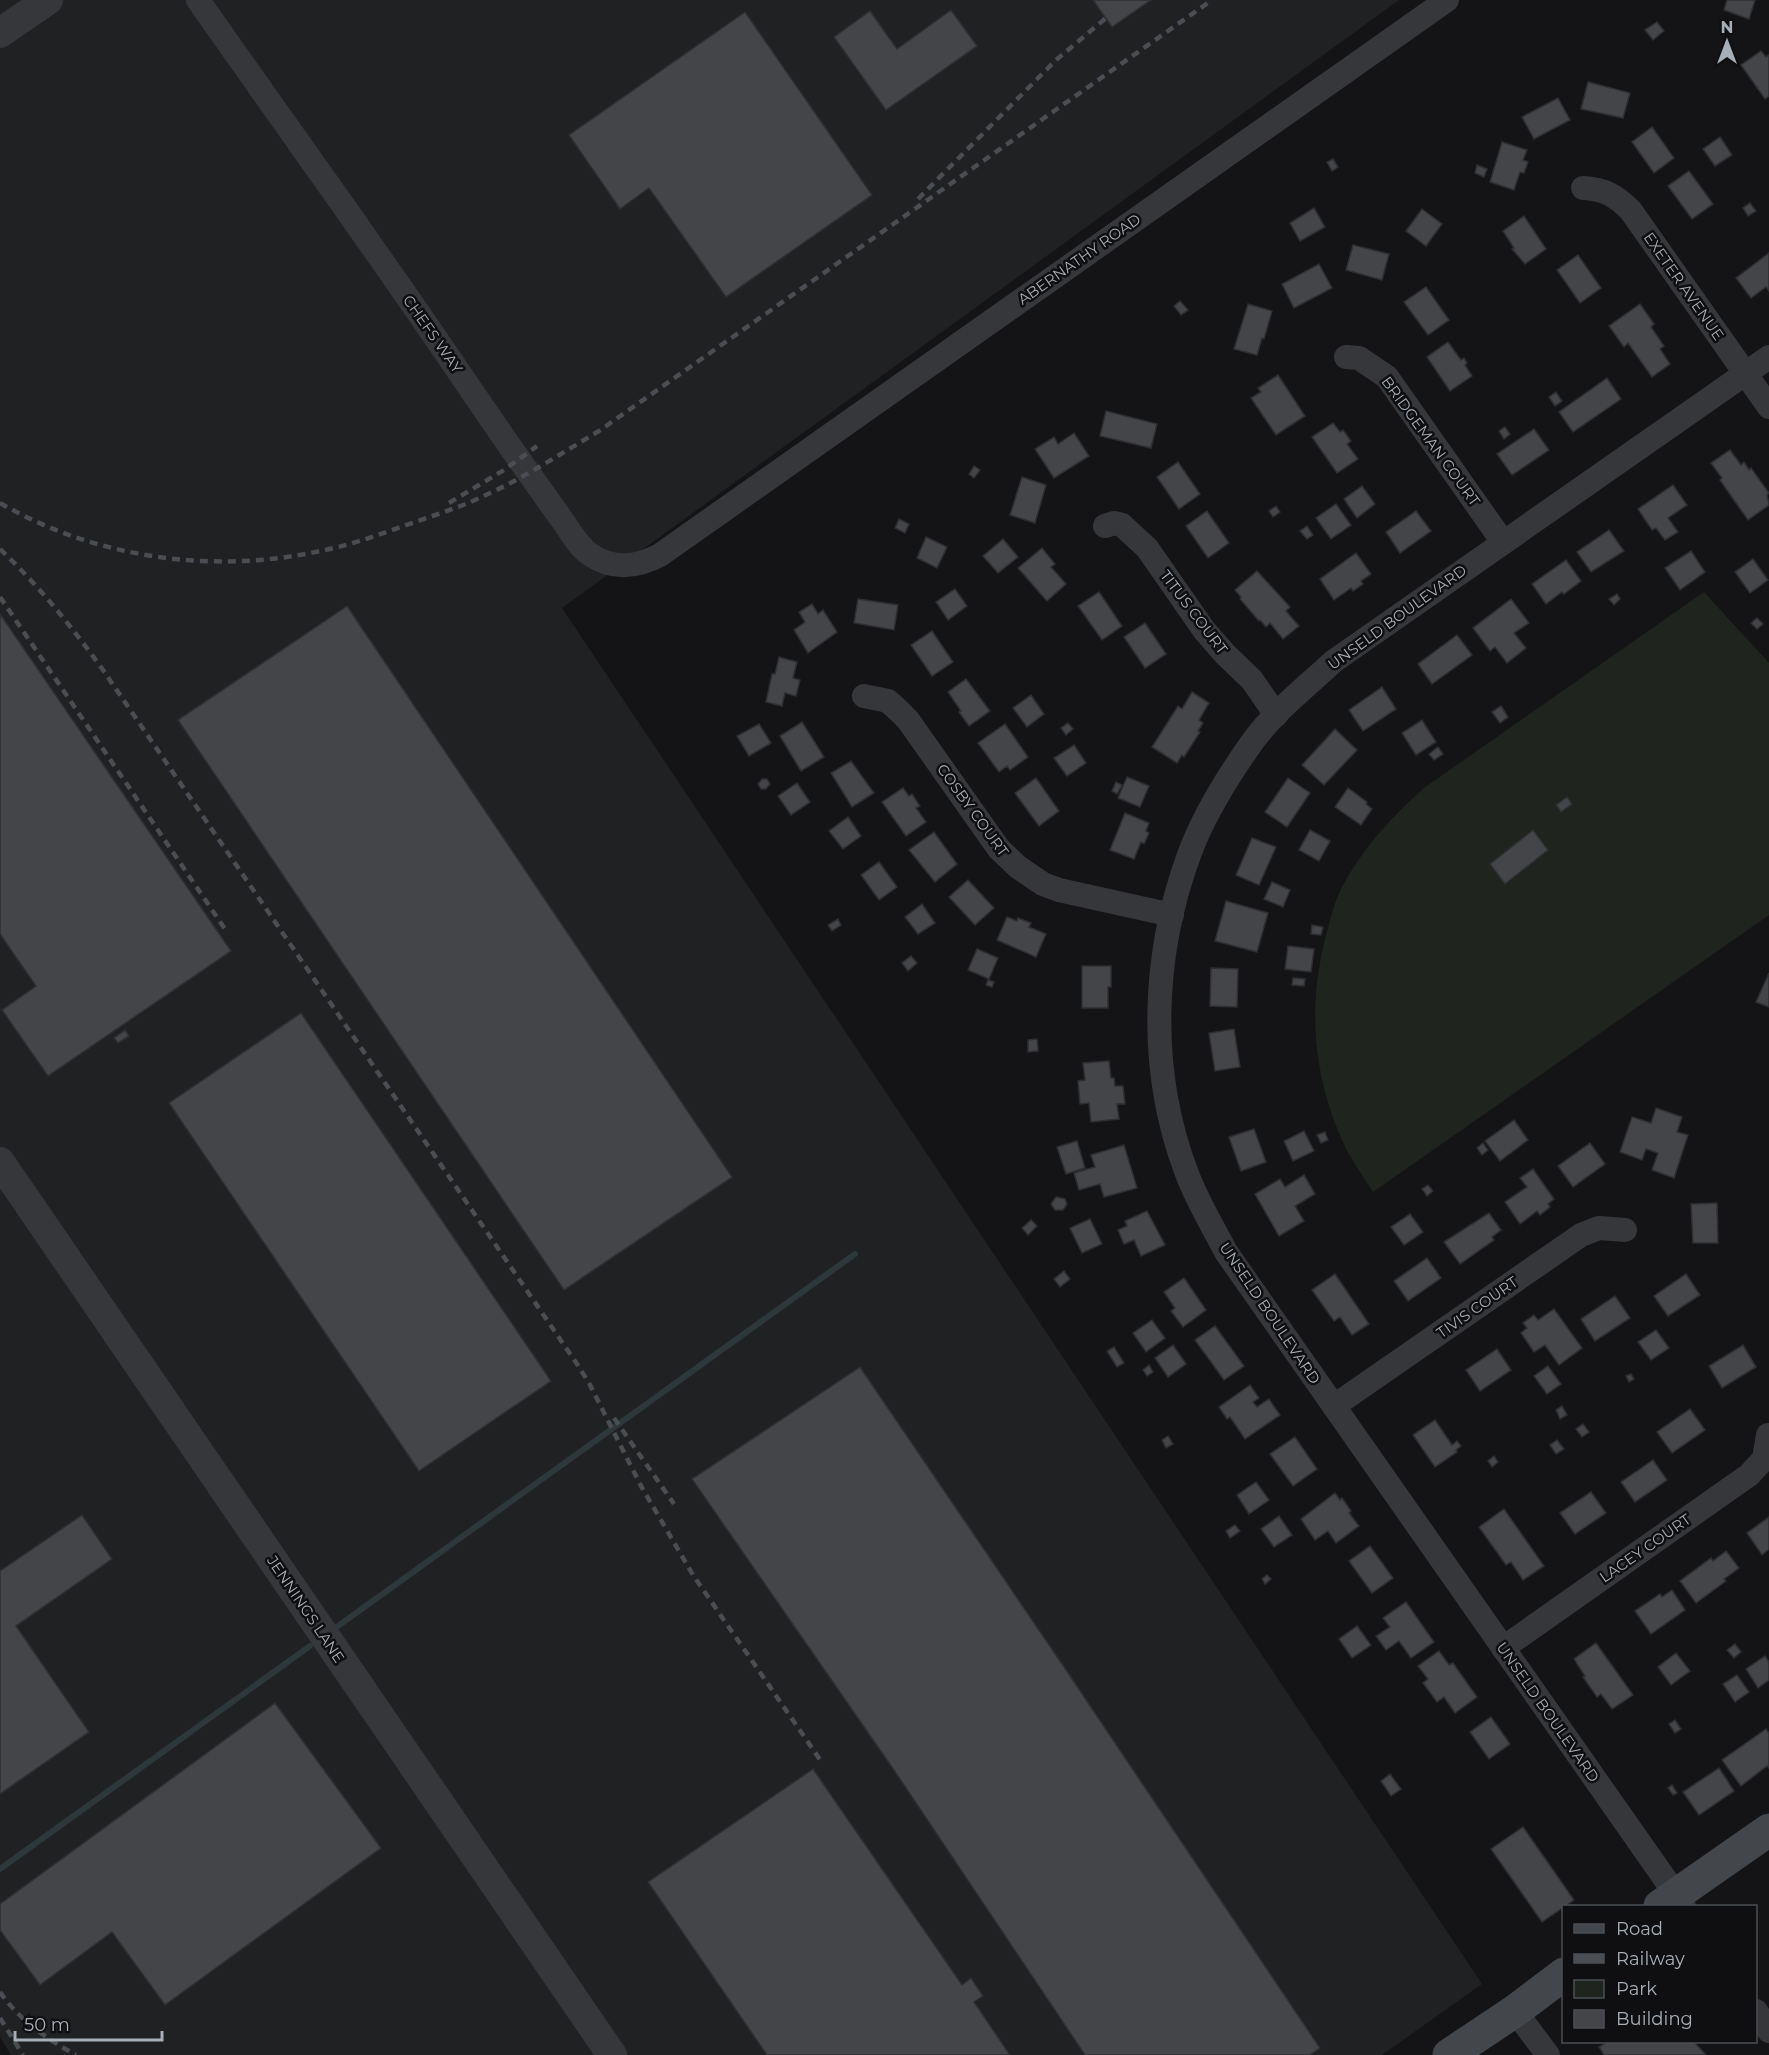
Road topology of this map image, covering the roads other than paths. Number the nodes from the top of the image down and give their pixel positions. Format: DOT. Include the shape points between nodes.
graph roads {
  1 [pos="48,0"];
  2 [pos="198,0"];
  3 [pos="1447,0"];
  4 [pos="0,33"];
  5 [pos="1583,188"];
  6 [pos="1346,357"];
  7 [pos="1769,357"];
  8 [pos="1745,373"];
  9 [pos="1769,407"];
  10 [pos="712,518"];
  11 [pos="1105,526"];
  12 [pos="1503,542"];
  13 [pos="864,696"];
  14 [pos="1276,715"];
  15 [pos="1172,915"];
  16 [pos="0,1162"];
  17 [pos="1625,1230"];
  18 [pos="1334,1407"];
  19 [pos="1768,1435"];
  20 [pos="1503,1648"];
  21 [pos="1769,1830"];
  22 [pos="1673,1903"];
  23 [pos="1562,1975"];
  24 [pos="1515,2011"];
  25 [pos="1757,2014"];
  26 [pos="1769,2031"];
  27 [pos="612,2055"];
  28 [pos="1449,2055"];
  29 [pos="1548,2055"];
  1 -- 4 [label="street"];
  2 -- 10 [label="street, CHEFS WAY" via="584,549 617,565 648,562"];
  3 -- 10 [label="street, ABERNATHY ROAD"];
  5 -- 8 [label="street, EXETER AVENUE" via="1607,192 1631,211"];
  6 -- 12 [label="street, BRIDGEMAN COURT" via="1359,358 1387,377"];
  7 -- 8 [label="street, UNSELD BOULEVARD"];
  8 -- 9 [label="street, EXETER AVENUE"];
  8 -- 12 [label="street, UNSELD BOULEVARD"];
  11 -- 14 [label="street, TITUS COURT" via="1122,525 1147,548 1204,630 1252,680"];
  12 -- 14 [label="street, UNSELD BOULEVARD" via="1334,661"];
  13 -- 15 [label="street, COSBY COURT" via="888,702 908,720 999,849 1018,867 1059,890"];
  14 -- 15 [label="street, UNSELD BOULEVARD" via="1218,794 1189,853"];
  15 -- 18 [label="street, UNSELD BOULEVARD" via="1166,938 1159,1040 1169,1116 1185,1170 1226,1252"];
  16 -- 27 [label="street, JENNINGS LANE"];
  17 -- 18 [label="street, TIVIS COURT" via="1599,1228 1581,1235"];
  18 -- 20 [label="street, UNSELD BOULEVARD"];
  19 -- 20 [label="street, LACEY COURT" via="1764,1459 1749,1475"];
  20 -- 22 [label="street, UNSELD BOULEVARD"];
  21 -- 22 [label="main road"];
  23 -- 24 [label="main road"];
  24 -- 28 [label="main road"];
  24 -- 29 [label="street"];
  25 -- 26 [label="street"];
}
